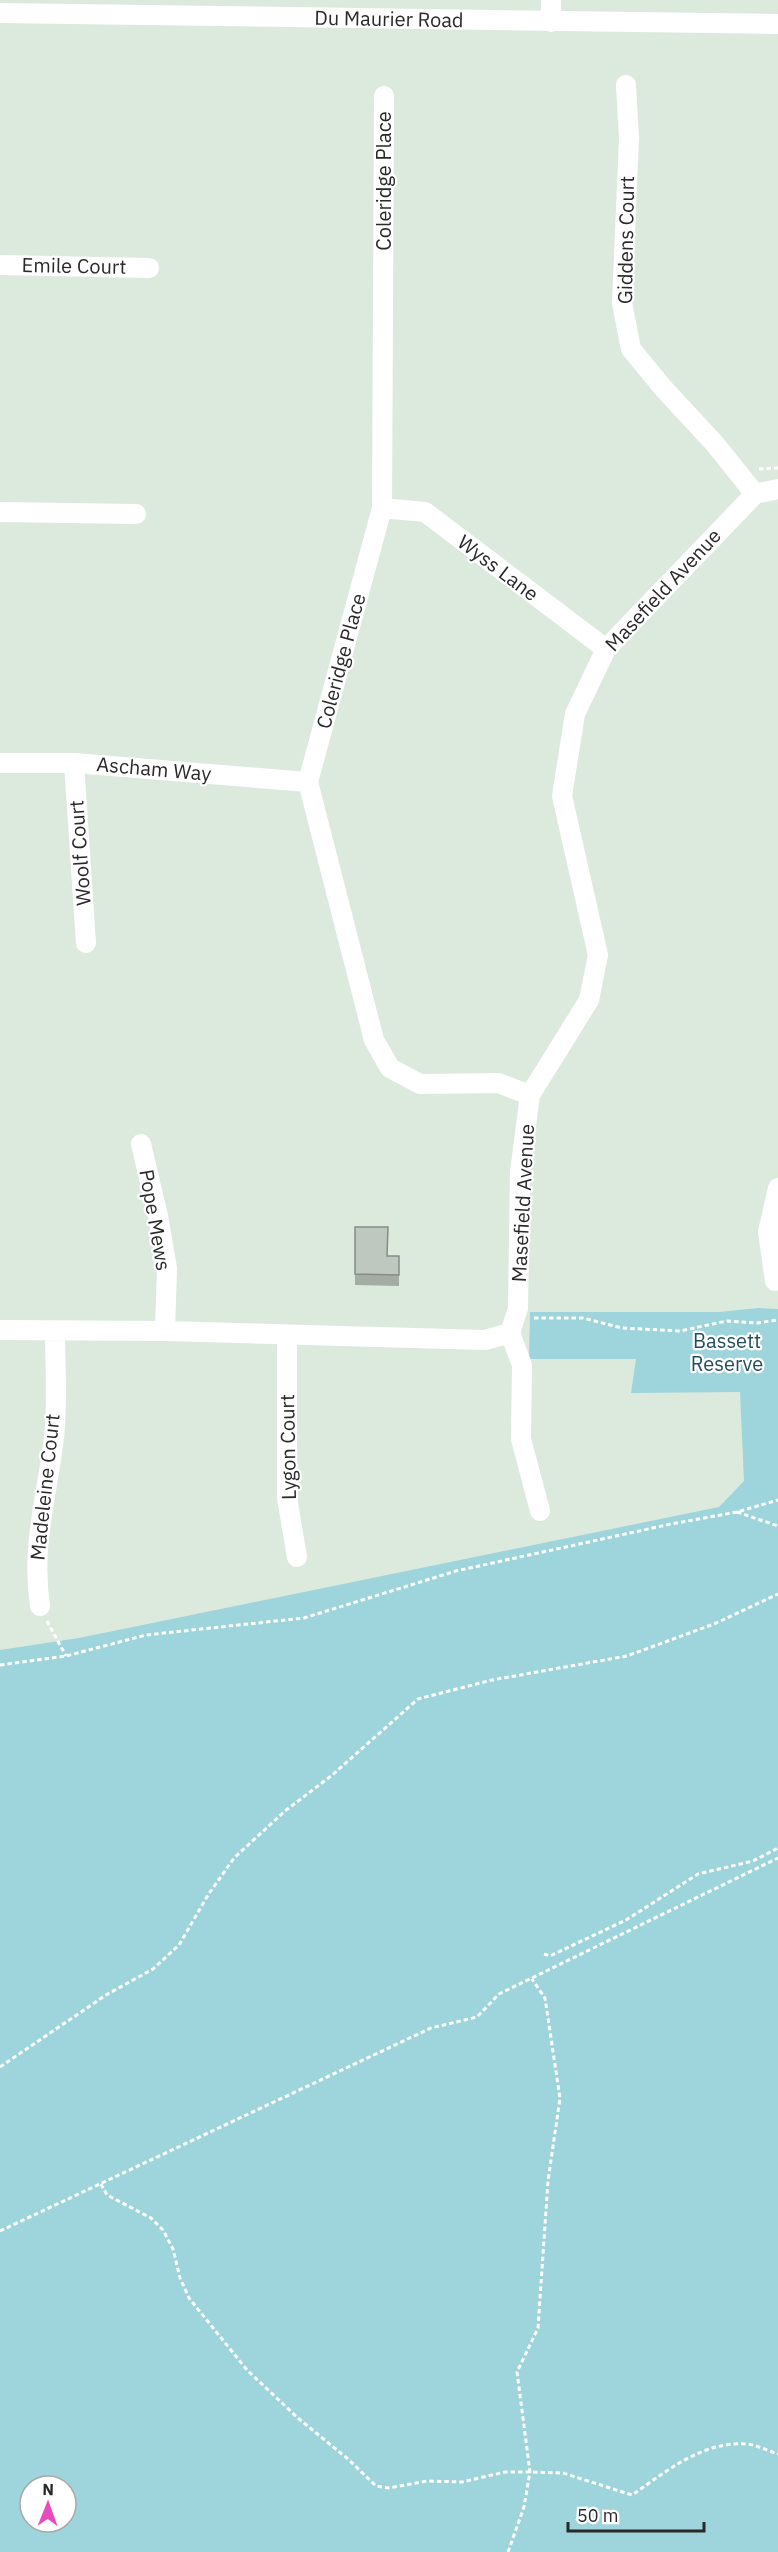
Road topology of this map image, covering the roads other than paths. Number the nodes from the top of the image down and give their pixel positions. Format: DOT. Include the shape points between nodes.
graph roads {
  1 [pos="551,0"];
  2 [pos="58,7"];
  3 [pos="0,13"];
  4 [pos="551,22"];
  5 [pos="778,24"];
  6 [pos="626,85"];
  7 [pos="384,96"];
  8 [pos="0,265"];
  9 [pos="149,268"];
  10 [pos="778,489"];
  11 [pos="755,494"];
  12 [pos="382,508"];
  13 [pos="0,512"];
  14 [pos="136,514"];
  15 [pos="606,649"];
  16 [pos="0,763"];
  17 [pos="74,763"];
  18 [pos="308,782"];
  19 [pos="86,943"];
  20 [pos="530,1095"];
  21 [pos="141,1144"];
  22 [pos="778,1188"];
  23 [pos="775,1281"];
  24 [pos="0,1330"];
  25 [pos="55,1331"];
  26 [pos="165,1331"];
  27 [pos="510,1333"];
  28 [pos="287,1335"];
  29 [pos="540,1511"];
  30 [pos="297,1557"];
  31 [pos="40,1606"];
  1 -- 4 [label="street"];
  2 -- 3 [label="street, Du Maurier Road"];
  2 -- 4 [label="street, Du Maurier Road"];
  4 -- 5 [label="street, Du Maurier Road"];
  6 -- 11 [label="street, Giddens Court" via="629,138 622,303 631,349"];
  7 -- 12 [label="street, Coleridge Place"];
  8 -- 9 [label="street, Emile Court"];
  10 -- 11 [label="street"];
  11 -- 15 [label="street, Masefield Avenue"];
  12 -- 15 [label="street, Wyss Lane" via="424,512"];
  12 -- 18 [label="street, Coleridge Place"];
  13 -- 14 [label="street"];
  15 -- 20 [label="street, Masefield Avenue" via="575,714 562,796 598,955 588,1000"];
  16 -- 17 [label="street, Ascham Way"];
  17 -- 18 [label="street, Ascham Way"];
  17 -- 19 [label="street, Woolf Court"];
  18 -- 20 [label="street, Coleridge Place" via="374,1040 390,1068 420,1084 498,1083"];
  20 -- 27 [label="street, Masefield Avenue" via="520,1172 518,1308"];
  21 -- 26 [label="street, Pope Mews" via="167,1268"];
  22 -- 23 [label="street" via="768,1232"];
  24 -- 25 [label="street"];
  25 -- 26 [label="street"];
  25 -- 31 [label="street, Madeleine Court" via="54,1435 37,1545"];
  26 -- 28 [label="street"];
  27 -- 28 [label="street" via="485,1340"];
  27 -- 29 [label="street" via="522,1365 521,1439"];
  28 -- 30 [label="street, Lygon Court" via="286,1498"];
}
